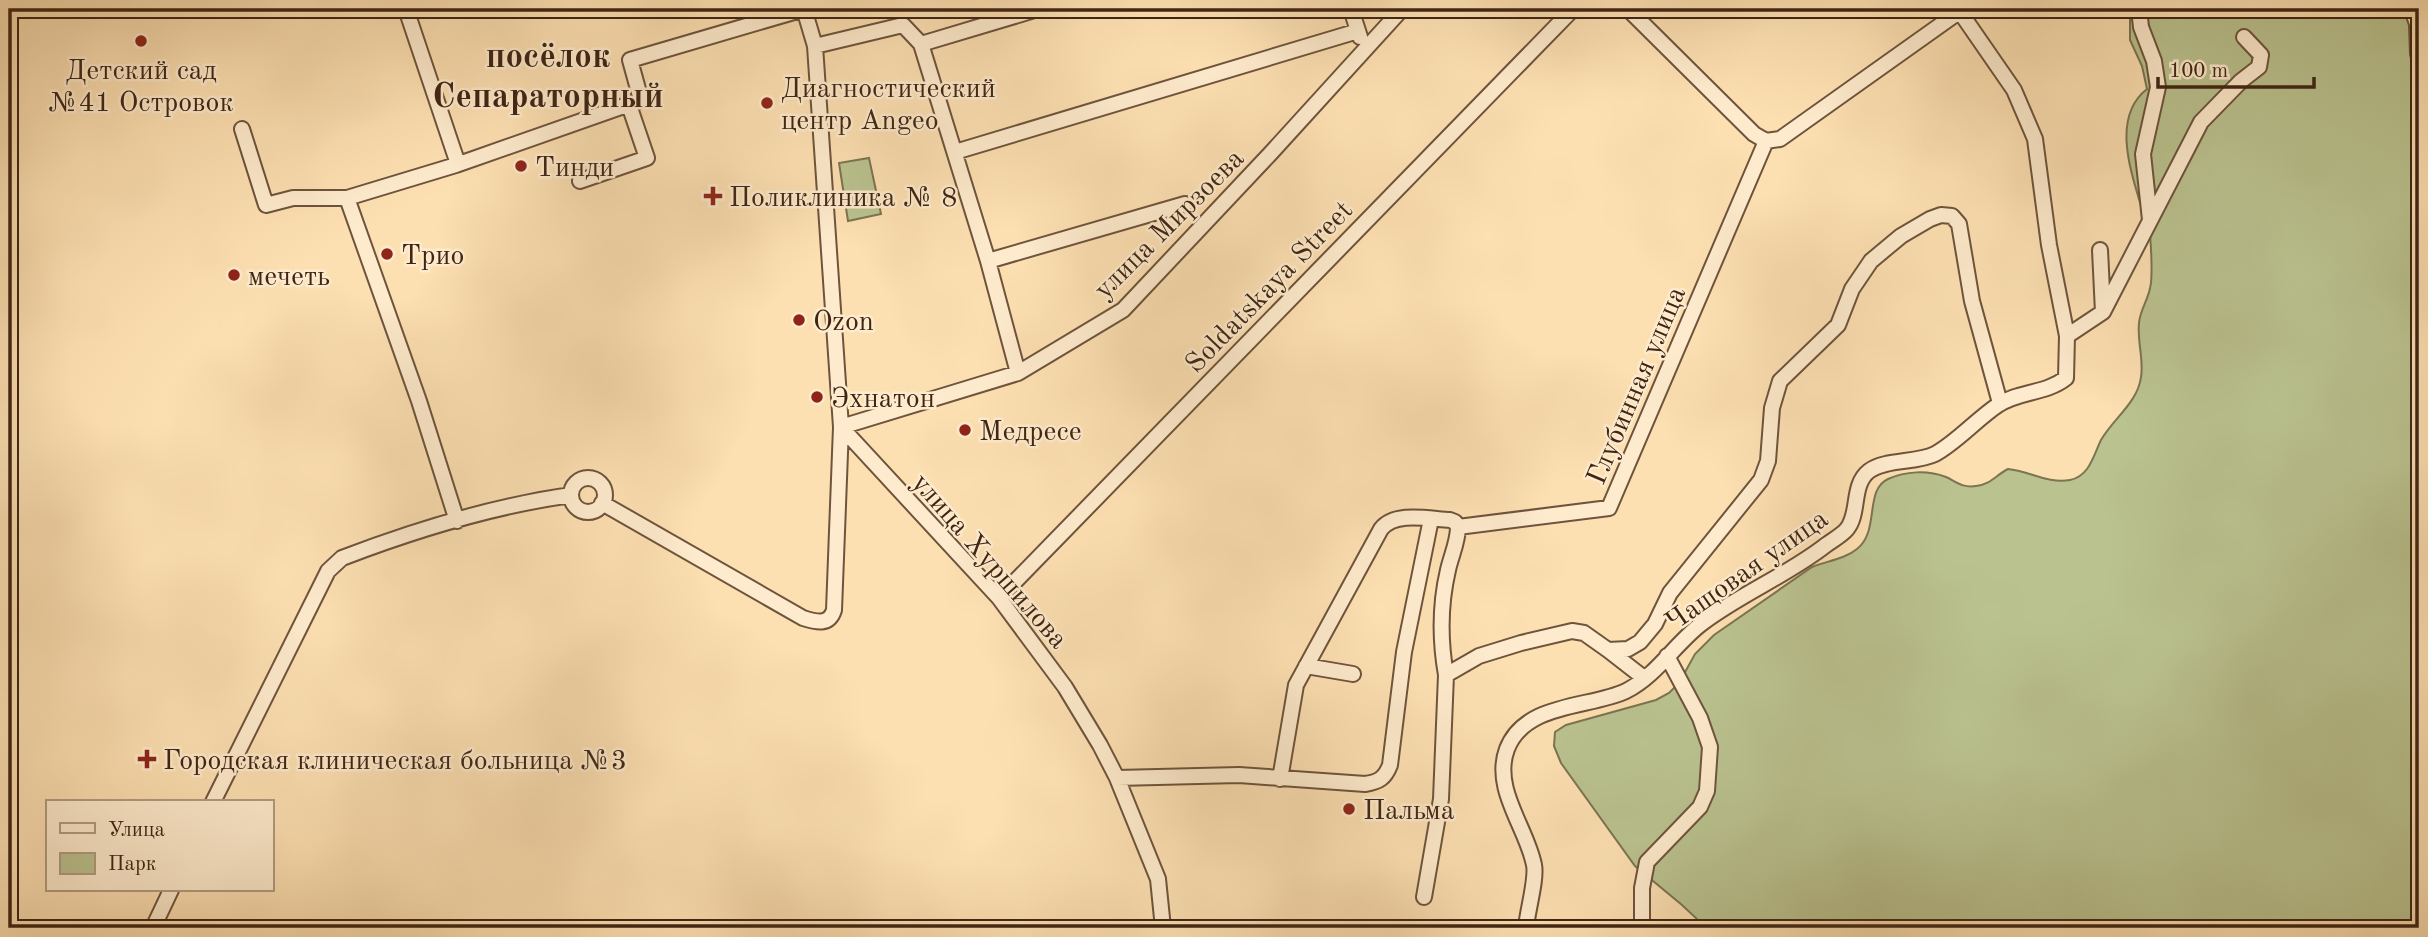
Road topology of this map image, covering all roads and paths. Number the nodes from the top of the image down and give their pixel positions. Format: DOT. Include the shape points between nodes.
graph roads {
  1 [pos="405,9"];
  2 [pos="804,9"];
  3 [pos="1038,9"];
  4 [pos="1351,9"];
  5 [pos="1402,9"];
  6 [pos="1573,9"];
  7 [pos="1628,9"];
  8 [pos="2139,9"];
  9 [pos="2412,9"];
  10 [pos="1960,10"];
  11 [pos="1358,31"];
  12 [pos="2245,37"];
  13 [pos="921,44"];
  14 [pos="816,46"];
  15 [pos="1364,50"];
  16 [pos="2418,54"];
  17 [pos="629,104"];
  18 [pos="242,130"];
  19 [pos="1766,141"];
  20 [pos="955,152"];
  21 [pos="458,164"];
  22 [pos="580,181"];
  23 [pos="347,198"];
  24 [pos="1185,204"];
  25 [pos="2150,222"];
  26 [pos="2100,250"];
  27 [pos="988,261"];
  28 [pos="2103,312"];
  29 [pos="2067,337"];
  30 [pos="1018,373"];
  31 [pos="2000,403"];
  32 [pos="841,427"];
  33 [pos="571,495"];
  34 [pos="602,503"];
  35 [pos="1431,519"];
  36 [pos="457,521"];
  37 [pos="1458,527"];
  38 [pos="999,598"];
  39 [pos="1608,650"];
  40 [pos="1667,656"];
  41 [pos="1306,666"];
  42 [pos="1353,674"];
  43 [pos="1446,675"];
  44 [pos="1644,678"];
  45 [pos="1117,778"];
  46 [pos="1280,779"];
  47 [pos="214,800"];
  48 [pos="170,892"];
  49 [pos="1424,897"];
  50 [pos="153,928"];
  51 [pos="1163,928"];
  52 [pos="1526,928"];
  53 [pos="1642,928"];
  1 -- 21 [label="street"];
  2 -- 14 [label="street"];
  2 -- 17 [label="street" via="630,60 641,100"];
  3 -- 13 [label="street"];
  4 -- 11 [label="street"];
  5 -- 15 [label="street, улица Мирзоева"];
  6 -- 38 [label="street, Soldatskaya Street"];
  7 -- 19 [label="street"];
  8 -- 25 [label="street" via="2158,87 2143,154"];
  9 -- 16 [label="street"];
  10 -- 19 [label="street" via="1780,139"];
  10 -- 29 [label="street, Чащовая улица" via="2014,90 2035,139"];
  11 -- 15 [label="street"];
  11 -- 20 [label="street"];
  12 -- 25 [label="street" via="2261,55 2259,67 2201,122"];
  13 -- 14 [label="street" via="903,25"];
  13 -- 20 [label="street"];
  14 -- 32 [label="street"];
  15 -- 30 [label="street, улица Мирзоева" via="1123,310"];
  17 -- 21 [label="street"];
  17 -- 22 [label="street" via="648,158"];
  18 -- 23 [label="street" via="266,205 293,198"];
  19 -- 37 [label="street, Глубинная улица" via="1609,508"];
  20 -- 27 [label="street"];
  21 -- 23 [label="street"];
  23 -- 36 [label="street"];
  24 -- 27 [label="street"];
  25 -- 28 [label="street"];
  26 -- 28 [label="street"];
  27 -- 30 [label="street"];
  28 -- 29 [label="street"];
  29 -- 31 [label="street, Чащовая улица" via="2066,378"];
  30 -- 32 [label="street, улица Мирзоева"];
  31 -- 39 [label="street" via="1972,301 1959,224 1952,216 1941,215 1901,236 1871,261 1852,289 1838,324 1780,381 1761,480 1670,593 1640,642 1628,649"];
  31 -- 40 [label="street, Чащовая улица" via="1935,454 1872,468 1861,478 1848,527 1812,556 1700,624"];
  32 -- 34 [label="street" via="834,611 827,621 803,618"];
  32 -- 38 [label="street, улица Хуршилова"];
  33 -- 34 [label="street" via="576,506 587,512"];
  33 -- 34 [label="street" via="581,480 594,479 603,488"];
  33 -- 36 [label="street"];
  35 -- 37 [label="street" via="1450,520"];
  35 -- 41 [label="street" via="1387,522"];
  35 -- 46 [label="street" via="1386,775 1365,784"];
  36 -- 47 [label="street" via="342,558 328,571"];
  37 -- 43 [label="street" via="1443,604"];
  38 -- 45 [label="street, улица Хуршилова" via="1065,687"];
  39 -- 43 [label="street" via="1584,633 1572,631 1479,656"];
  39 -- 44 [label="street"];
  40 -- 44 [label="street, Чащовая улица"];
  40 -- 53 [label="street" via="1710,747 1707,791 1700,807 1647,862"];
  41 -- 42 [label="street"];
  41 -- 46 [label="street" via="1296,685"];
  43 -- 49 [label="street" via="1441,799"];
  44 -- 52 [label="street, Чащовая улица" via="1625,691 1544,714 1518,732 1507,748 1508,793 1535,867"];
  45 -- 46 [label="street" via="1238,775"];
  45 -- 51 [label="street, улица Хуршилова" via="1158,879"];
  48 -- 50 [label="street"];
}
